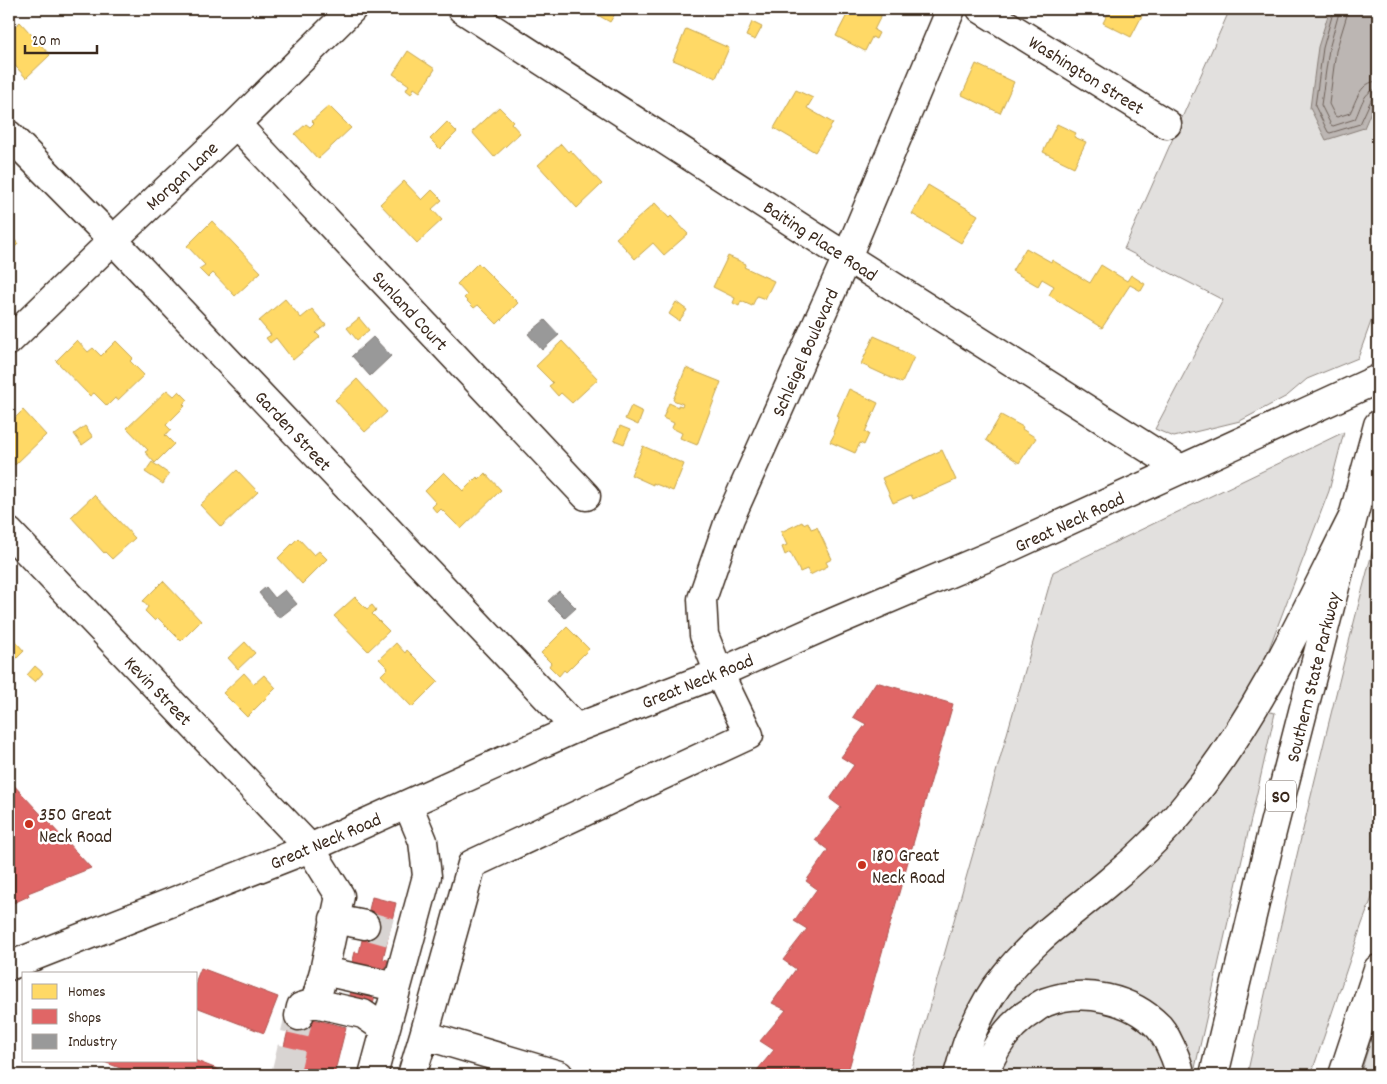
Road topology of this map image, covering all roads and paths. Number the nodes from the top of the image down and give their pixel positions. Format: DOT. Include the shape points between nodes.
graph roads {
  1 [pos="352,9"];
  2 [pos="462,9"];
  3 [pos="951,9"];
  4 [pos="981,9"];
  5 [pos="236,124"];
  6 [pos="1167,124"];
  7 [pos="9,135"];
  8 [pos="113,240"];
  9 [pos="847,257"];
  10 [pos="9,341"];
  11 [pos="1378,379"];
  12 [pos="1378,425"];
  13 [pos="1181,469"];
  14 [pos="586,496"];
  15 [pos="1353,517"];
  16 [pos="9,532"];
  17 [pos="719,673"];
  18 [pos="576,728"];
  19 [pos="408,804"];
  20 [pos="310,848"];
  21 [pos="337,908"];
  22 [pos="388,931"];
  23 [pos="9,966"];
  24 [pos="1378,969"];
  25 [pos="324,971"];
  26 [pos="396,988"];
  27 [pos="385,1029"];
  28 [pos="424,1035"];
  29 [pos="372,1075"];
  30 [pos="412,1075"];
  31 [pos="558,1075"];
  32 [pos="958,1075"];
  33 [pos="984,1075"];
  34 [pos="1180,1075"];
  35 [pos="1214,1075"];
  36 [pos="1343,1075"];
  1 -- 5 [label="main road, Morgan Lane"];
  2 -- 9 [label="main road, Baiting Place Road"];
  3 -- 9 [label="main road, Schleigel Boulevard"];
  4 -- 6 [label="main road, Washington Street"];
  5 -- 8 [label="main road, Morgan Lane"];
  5 -- 14 [label="main road, Sunland Court"];
  7 -- 8 [label="main road, Garden Street"];
  8 -- 10 [label="main road, Morgan Lane"];
  8 -- 18 [label="main road, Garden Street"];
  9 -- 13 [label="main road, Baiting Place Road"];
  9 -- 17 [label="main road, Schleigel Boulevard" via="730,518 702,599 704,635"];
  11 -- 13 [label="main road, Great Neck Road"];
  12 -- 15 [label="main road, Southern State Parkway / SO"];
  13 -- 17 [label="main road, Great Neck Road" via="1011,547"];
  15 -- 32 [label="main road" via="1277,668 1225,754 1165,829 1110,881 1027,950 1004,977 984,1006 968,1040"];
  15 -- 35 [label="main road, Southern State Parkway / SO"];
  16 -- 20 [label="main road, Kevin Street"];
  17 -- 18 [label="main road, Great Neck Road"];
  17 -- 28 [label="main road, Schleigel Boulevard" via="749,735 472,864"];
  18 -- 19 [label="main road, Great Neck Road"];
  19 -- 20 [label="main road, Great Neck Road"];
  19 -- 22 [label="main road" via="424,842 427,876"];
  20 -- 21 [label="main road, Kevin Street"];
  20 -- 23 [label="main road, Great Neck Road"];
  21 -- 22 [label="main road"];
  21 -- 25 [label="main road"];
  22 -- 26 [label="main road"];
  24 -- 36 [label="main road"];
  25 -- 26 [label="main road"];
  25 -- 27 [label="main road" via="307,1009 363,1014"];
  26 -- 27 [label="main road"];
  27 -- 29 [label="main road"];
  28 -- 30 [label="main road"];
  28 -- 31 [label="main road"];
  33 -- 34 [label="main road" via="1003,1036 1025,1014 1045,1002 1092,995 1144,1014 1160,1028 1172,1049"];
}
